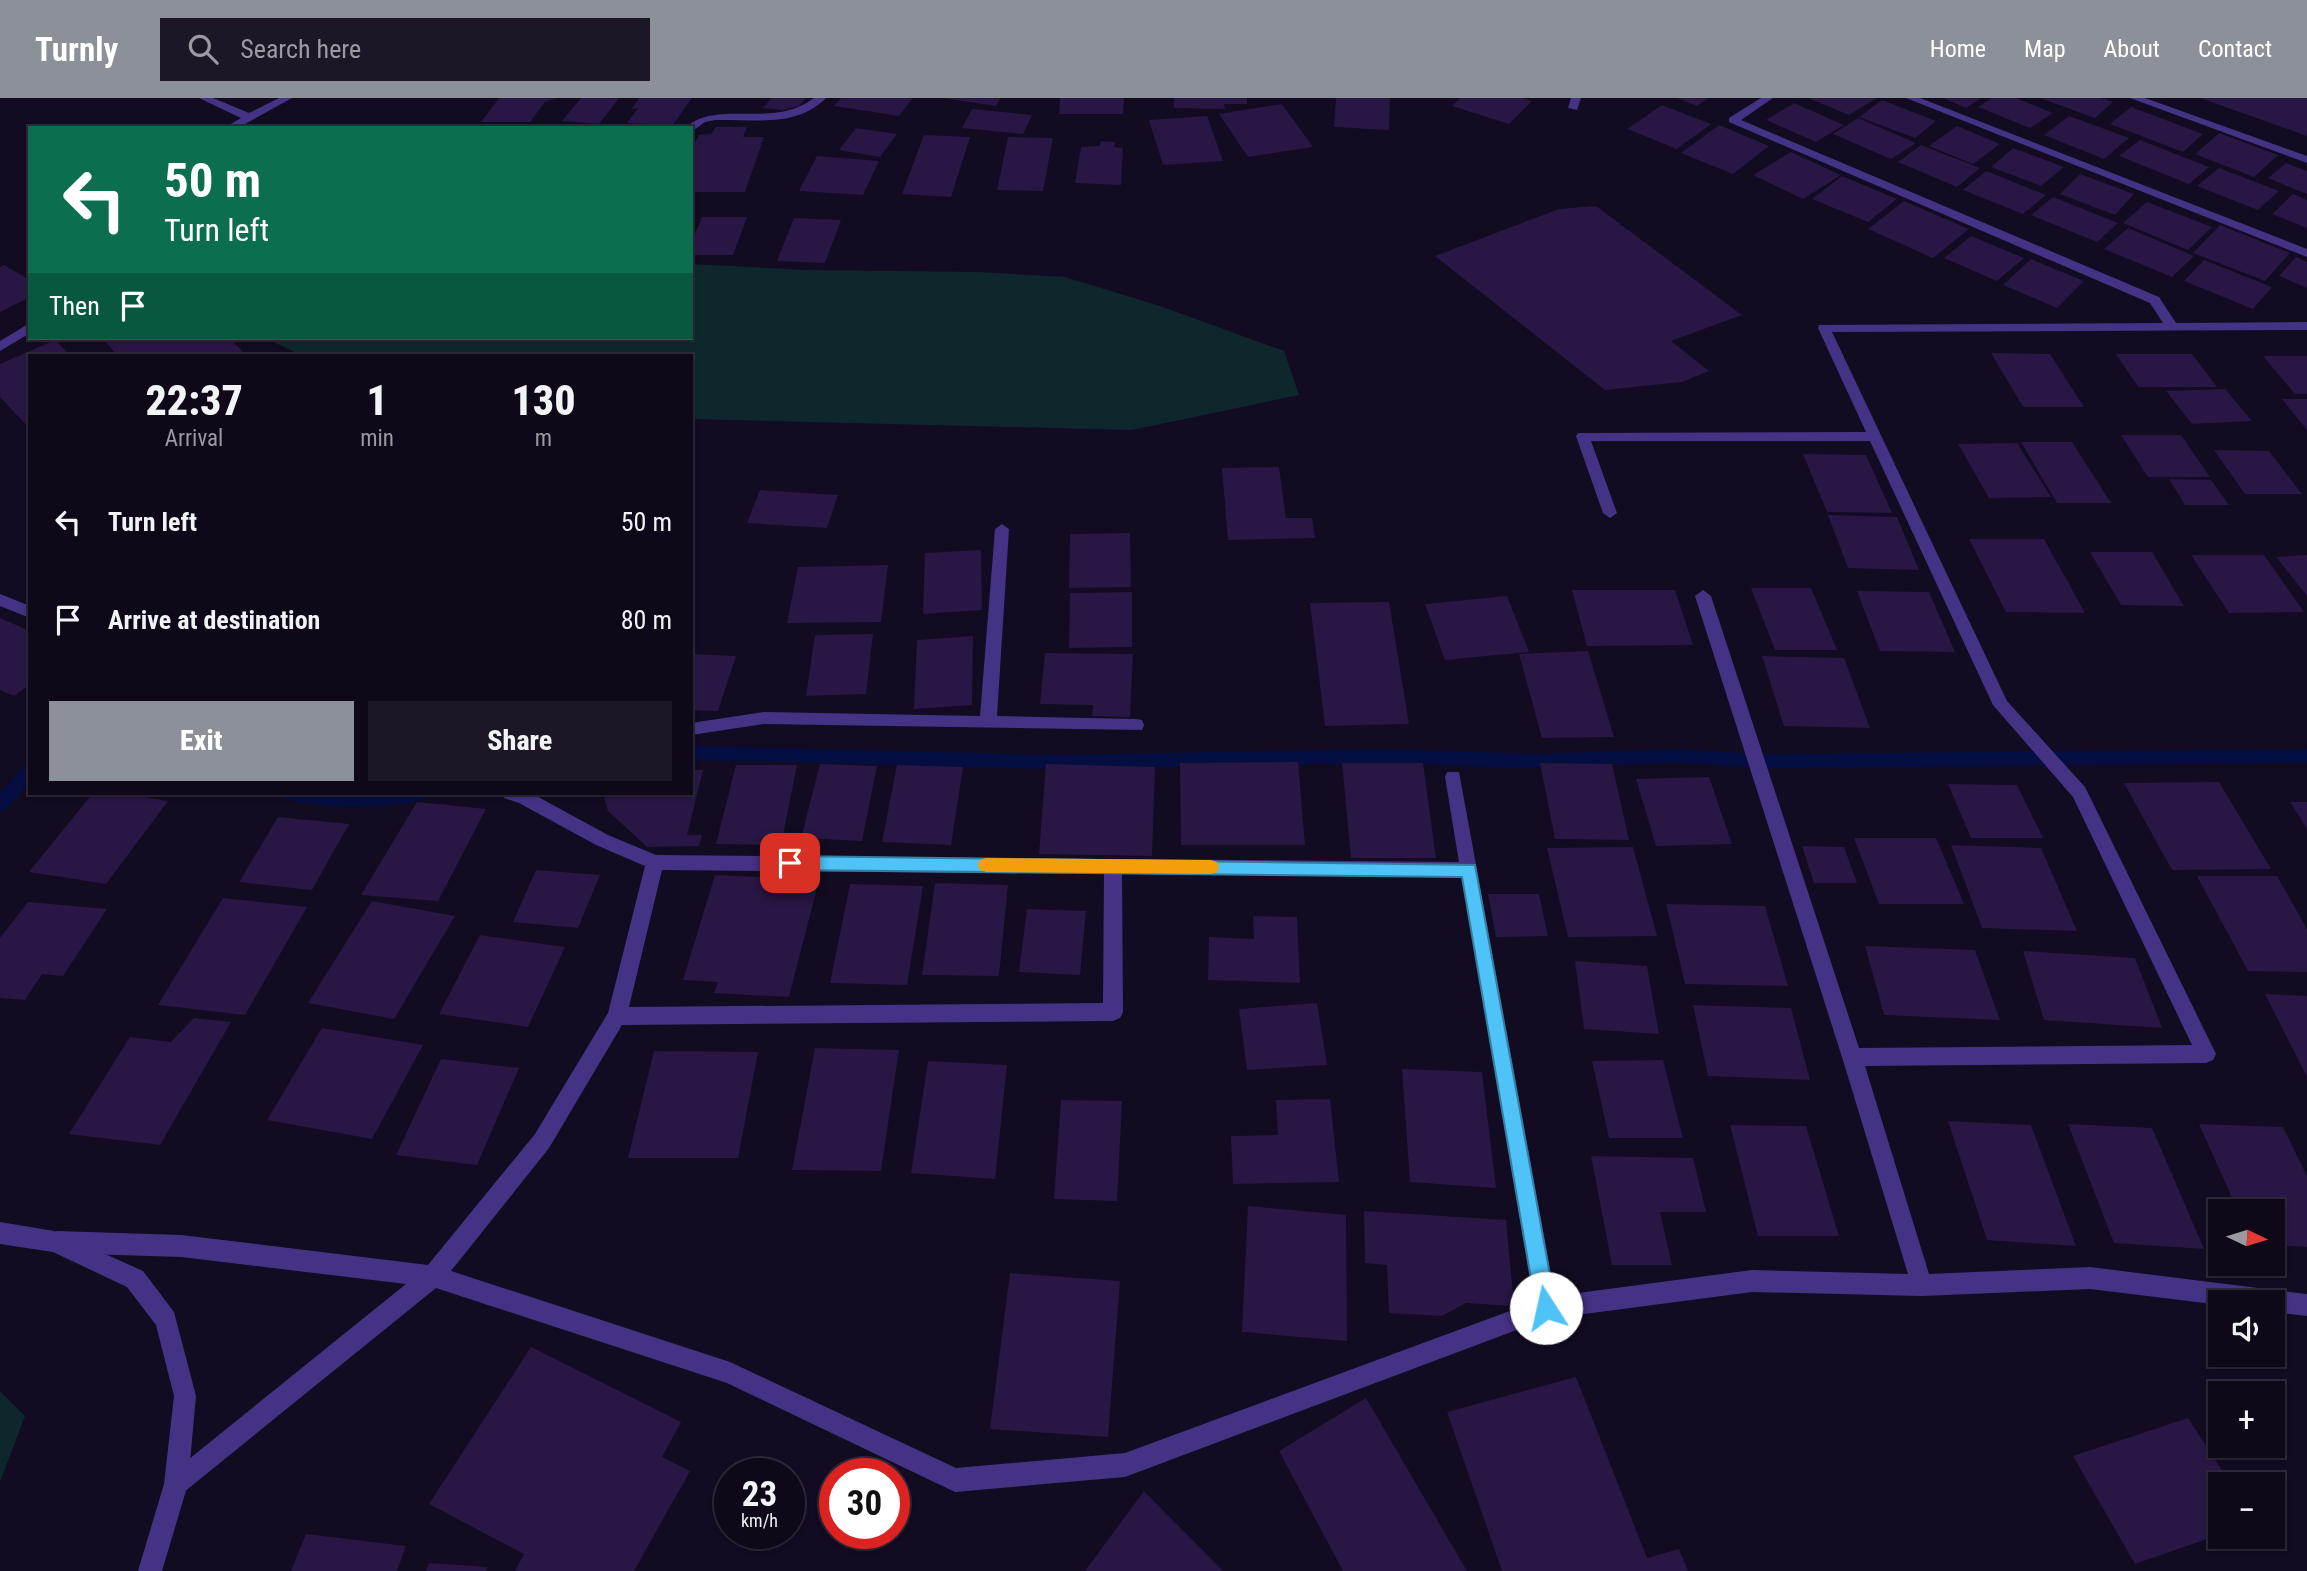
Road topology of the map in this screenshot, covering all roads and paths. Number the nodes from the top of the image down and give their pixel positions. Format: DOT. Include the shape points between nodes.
graph roads {
  1 [pos="204,98"];
  2 [pos="288,98"];
  3 [pos="821,98"];
  4 [pos="1768,98"];
  5 [pos="1912,98"];
  6 [pos="2135,98"];
  7 [pos="248,117"];
  8 [pos="232,126"];
  9 [pos="691,126"];
  10 [pos="2307,160"];
  11 [pos="2307,253"];
  12 [pos="2307,326"];
  13 [pos="2172,327"];
  14 [pos="28,328"];
  15 [pos="0,347"];
  16 [pos="1875,437"];
  17 [pos="1610,513"];
  18 [pos="1002,529"];
  19 [pos="1703,596"];
  20 [pos="0,600"];
  21 [pos="28,611"];
  22 [pos="988,722"];
  23 [pos="1136,725"];
  24 [pos="693,729"];
  25 [pos="1453,777"];
  26 [pos="525,795"];
  27 [pos="655,862"];
  28 [pos="1113,866"];
  29 [pos="1469,870"];
  30 [pos="617,1016"];
  31 [pos="1852,1057"];
  32 [pos="0,1233"];
  33 [pos="54,1241"];
  34 [pos="433,1276"];
  35 [pos="1922,1285"];
  36 [pos="2307,1305"];
  37 [pos="1546,1308"];
  38 [pos="176,1485"];
  39 [pos="150,1571"];
  1 -- 7 [label="street"];
  2 -- 7 [label="street"];
  3 -- 9 [label="street" via="798,114 777,118 708,116"];
  4 -- 13 [label="street" via="1733,120 2155,300"];
  5 -- 11 [label="street"];
  6 -- 10 [label="street"];
  7 -- 8 [label="street"];
  12 -- 13 [label="street"];
  13 -- 16 [label="street" via="1824,328"];
  14 -- 15 [label="street"];
  16 -- 17 [label="street" via="1583,436"];
  16 -- 31 [label="street" via="2001,705 2079,792 2206,1054"];
  18 -- 22 [label="street"];
  19 -- 31 [label="street"];
  20 -- 21 [label="street"];
  22 -- 23 [label="street"];
  22 -- 24 [label="street" via="764,718"];
  25 -- 29 [label="street"];
  26 -- 27 [label="street" via="602,840"];
  27 -- 28 [label="street"];
  27 -- 30 [label="street"];
  28 -- 29 [label="street"];
  28 -- 30 [label="street" via="1113,1012"];
  29 -- 37 [label="street"];
  30 -- 34 [label="street" via="542,1141"];
  31 -- 35 [label="street"];
  32 -- 33 [label="street"];
  33 -- 34 [label="street" via="181,1246"];
  33 -- 38 [label="street" via="135,1279 166,1320 185,1396"];
  34 -- 37 [label="street" via="730,1373 955,1480 1125,1465"];
  34 -- 38 [label="street"];
  35 -- 36 [label="street" via="2090,1278"];
  35 -- 37 [label="street" via="1752,1281"];
  38 -- 39 [label="street"];
}
